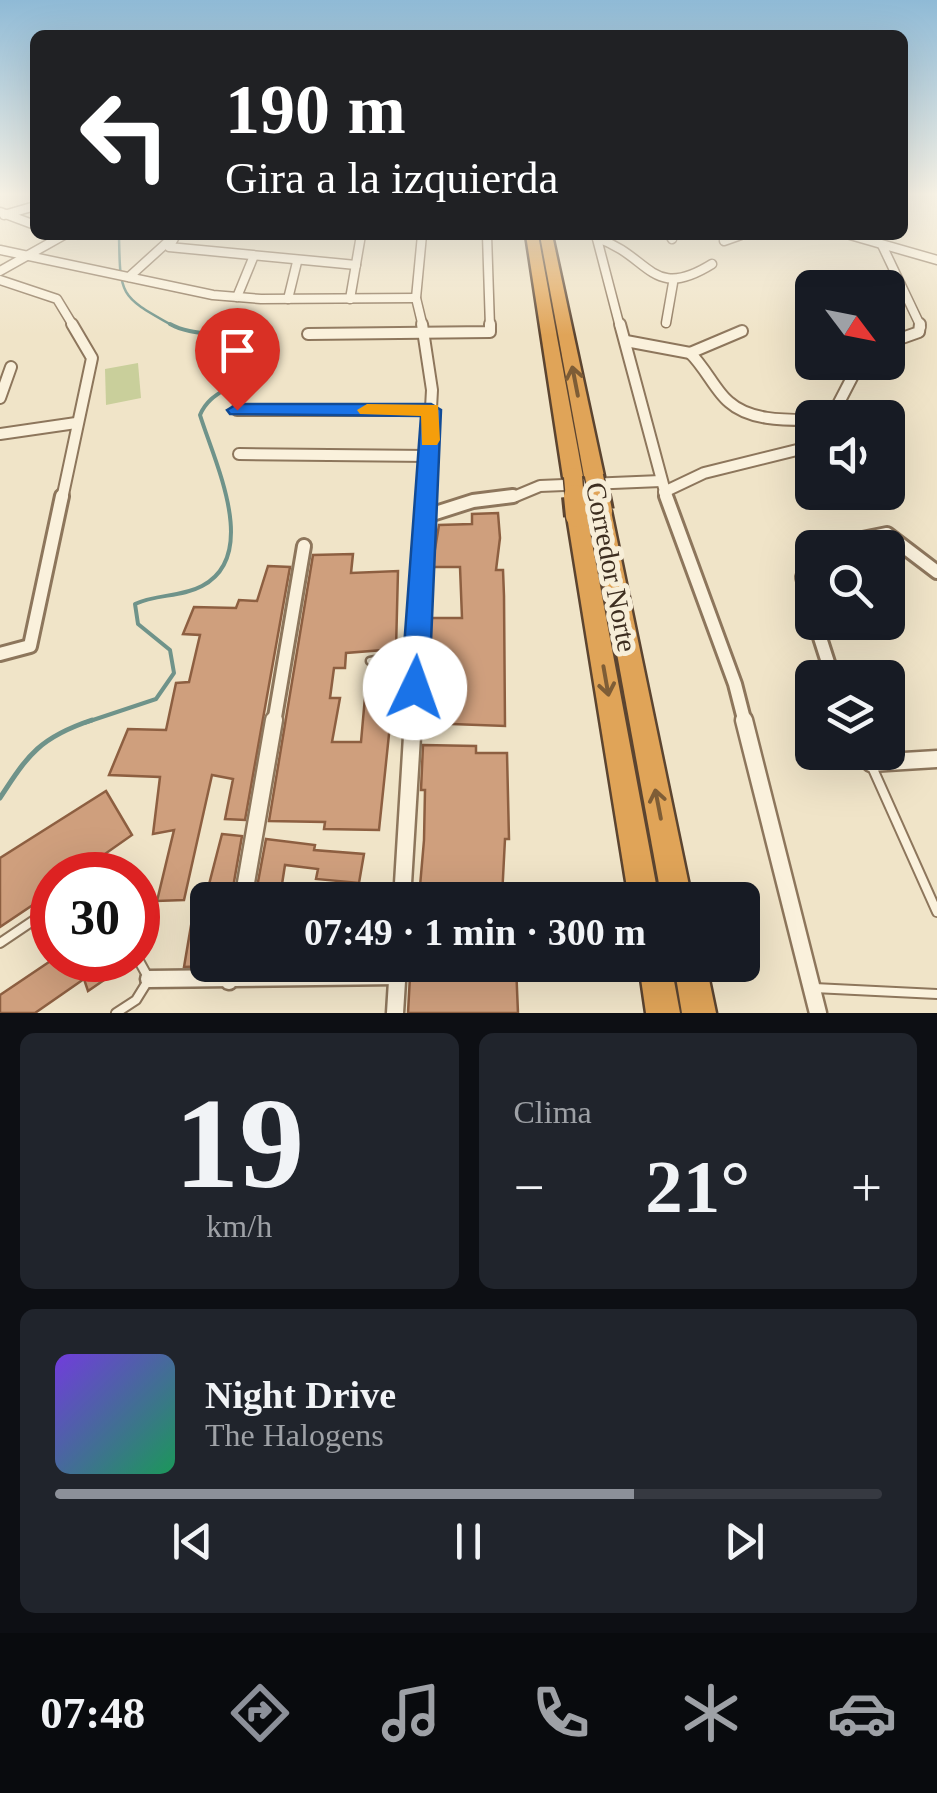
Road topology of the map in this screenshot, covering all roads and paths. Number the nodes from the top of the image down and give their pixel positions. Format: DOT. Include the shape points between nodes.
graph roads {
  1 [pos="55,240"];
  2 [pos="170,240"];
  3 [pos="173,240"];
  4 [pos="359,240"];
  5 [pos="421,240"];
  6 [pos="488,240"];
  7 [pos="533,240"];
  8 [pos="547,240"];
  9 [pos="597,240"];
  10 [pos="607,240"];
  11 [pos="869,240"];
  12 [pos="882,244"];
  13 [pos="0,250"];
  14 [pos="30,255"];
  15 [pos="253,258"];
  16 [pos="937,260"];
  17 [pos="297,262"];
  18 [pos="712,264"];
  19 [pos="356,265"];
  20 [pos="893,270"];
  21 [pos="0,271"];
  22 [pos="128,276"];
  23 [pos="0,280"];
  24 [pos="673,283"];
  25 [pos="905,296"];
  26 [pos="238,297"];
  27 [pos="416,298"];
  28 [pos="288,299"];
  29 [pos="350,299"];
  30 [pos="666,323"];
  31 [pos="742,330"];
  32 [pos="423,332"];
  33 [pos="308,334"];
  34 [pos="905,337"];
  35 [pos="626,340"];
  36 [pos="690,353"];
  37 [pos="11,367"];
  38 [pos="0,398"];
  39 [pos="237,410"];
  40 [pos="431,410"];
  41 [pos="795,420"];
  42 [pos="76,423"];
  43 [pos="0,434"];
  44 [pos="795,450"];
  45 [pos="239,454"];
  46 [pos="429,456"];
  47 [pos="584,476"];
  48 [pos="663,486"];
  49 [pos="589,514"];
  50 [pos="426,516"];
  51 [pos="304,546"];
  52 [pos="905,548"];
  53 [pos="937,572"];
  54 [pos="417,653"];
  55 [pos="0,654"];
  56 [pos="370,661"];
  57 [pos="905,759"];
  58 [pos="937,759"];
  59 [pos="873,770"];
  60 [pos="246,882"];
  61 [pos="403,882"];
  62 [pos="641,882"];
  63 [pos="673,882"];
  64 [pos="937,912"];
  65 [pos="30,923"];
  66 [pos="0,943"];
  67 [pos="190,976"];
  68 [pos="160,978"];
  69 [pos="148,982"];
  70 [pos="397,982"];
  71 [pos="658,982"];
  72 [pos="693,982"];
  73 [pos="810,988"];
  74 [pos="937,994"];
  75 [pos="116,1013"];
  76 [pos="396,1013"];
  77 [pos="663,1013"];
  78 [pos="699,1013"];
  79 [pos="818,1013"];
  1 -- 14 [label="street"];
  2 -- 22 [label="street"];
  3 -- 15 [label="street" via="170,247"];
  4 -- 19 [label="street"];
  5 -- 27 [label="street"];
  6 -- 32 [label="street" via="490,332"];
  7 -- 47 [label="highway, Corredor Norte"];
  47 -- 8 [label="highway, Corredor Norte, one-way"];
  9 -- 35 [label="street"];
  10 -- 24 [label="street" via="646,264 654,278"];
  11 -- 12 [label="street"];
  12 -- 16 [label="street"];
  12 -- 20 [label="street"];
  13 -- 14 [label="street"];
  14 -- 21 [label="street"];
  14 -- 22 [label="street"];
  15 -- 17 [label="street"];
  15 -- 26 [label="street"];
  17 -- 19 [label="street"];
  17 -- 28 [label="street"];
  18 -- 24 [label="street"];
  19 -- 29 [label="street"];
  22 -- 26 [label="street"];
  23 -- 42 [label="street" via="57,299 92,358"];
  24 -- 30 [label="street"];
  25 -- 34 [label="street" via="921,326"];
  26 -- 28 [label="street"];
  27 -- 29 [label="street"];
  27 -- 32 [label="street"];
  28 -- 29 [label="street"];
  31 -- 36 [label="street"];
  32 -- 33 [label="street"];
  32 -- 40 [label="street"];
  35 -- 36 [label="street"];
  35 -- 48 [label="street"];
  36 -- 41 [label="street" via="730,403 773,420"];
  37 -- 38 [label="street"];
  39 -- 40 [label="street"];
  40 -- 46 [label="street"];
  42 -- 43 [label="street"];
  42 -- 55 [label="street" via="30,646"];
  44 -- 48 [label="street"];
  45 -- 46 [label="street"];
  46 -- 50 [label="street"];
  47 -- 49 [label="highway, Corredor Norte, bridge"];
  48 -- 50 [label="street" via="540,486"];
  48 -- 73 [label="street" via="735,684"];
  49 -- 62 [label="highway, Corredor Norte, one-way"];
  63 -- 49 [label="highway, Corredor Norte, one-way"];
  50 -- 54 [label="street"];
  51 -- 60 [label="street"];
  52 -- 53 [label="street"];
  54 -- 56 [label="lane"];
  54 -- 61 [label="street"];
  57 -- 58 [label="street"];
  59 -- 64 [label="lane"];
  65 -- 66 [label="lane"];
  67 -- 68 [label="street"];
  69 -- 75 [label="lane"];
  70 -- 76 [label="street"];
  71 -- 77 [label="highway"];
  72 -- 78 [label="highway"];
  73 -- 74 [label="lane"];
  73 -- 79 [label="street"];
}
